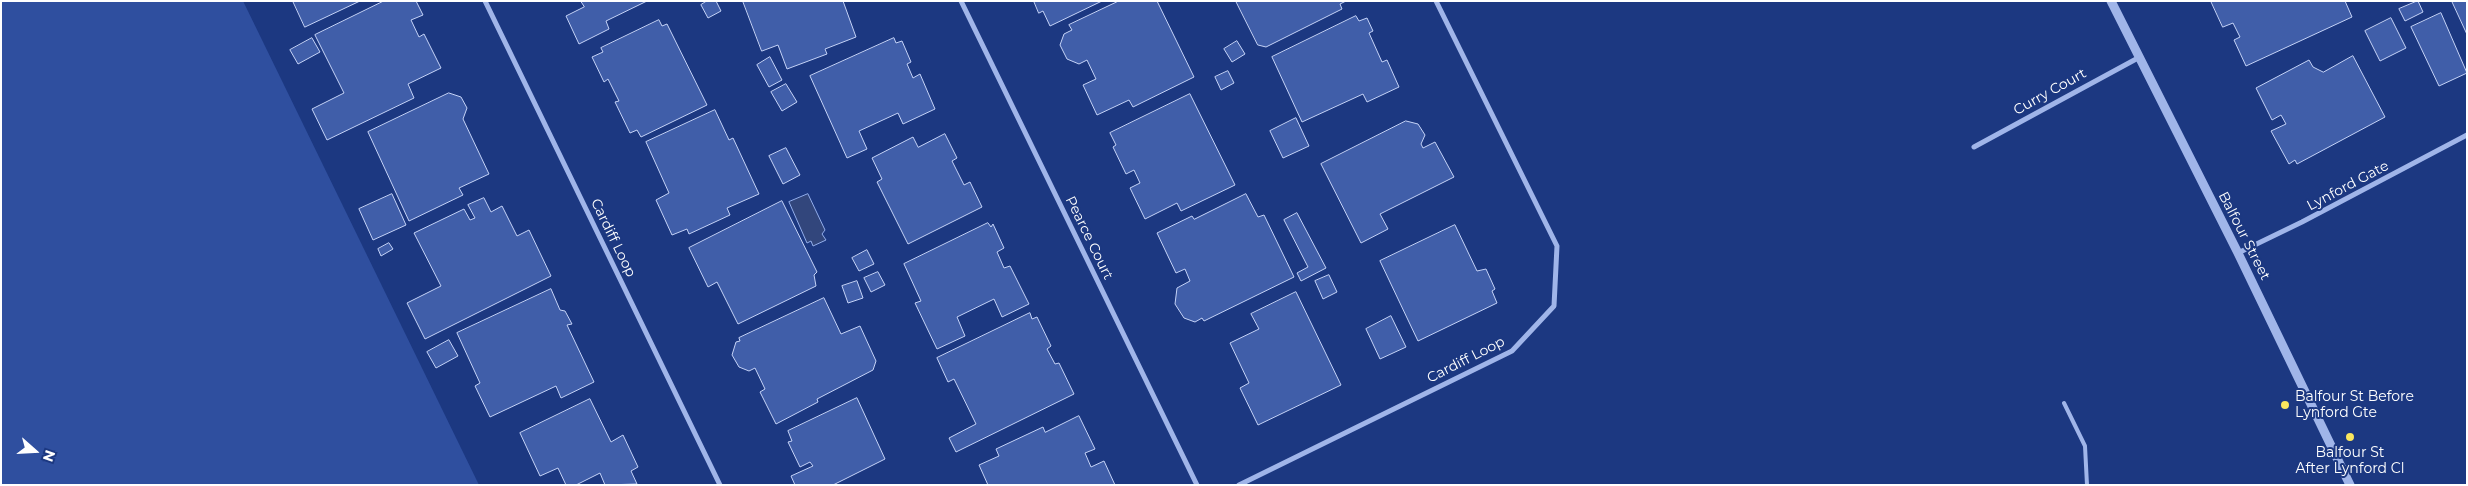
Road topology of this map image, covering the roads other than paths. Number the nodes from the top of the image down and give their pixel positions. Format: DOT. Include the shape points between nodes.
graph roads {
  1 [pos="485,1"];
  2 [pos="961,1"];
  3 [pos="1436,1"];
  4 [pos="2111,1"];
  5 [pos="2138,58"];
  6 [pos="2467,135"];
  7 [pos="1974,147"];
  8 [pos="2238,253"];
  9 [pos="2064,403"];
  10 [pos="720,485"];
  11 [pos="1198,485"];
  12 [pos="1239,485"];
  13 [pos="2087,485"];
  14 [pos="2350,485"];
  1 -- 10 [label="street, Cardiff Loop"];
  2 -- 11 [label="street, Pearce Court"];
  3 -- 12 [label="street, Cardiff Loop" via="1557,246 1554,306 1512,351"];
  4 -- 5 [label="street, Balfour Street"];
  5 -- 7 [label="street, Curry Court"];
  5 -- 8 [label="street, Balfour Street"];
  6 -- 8 [label="street, Lynford Gate"];
  8 -- 14 [label="street, Balfour Street"];
  9 -- 13 [label="lane" via="2085,446"];
}
